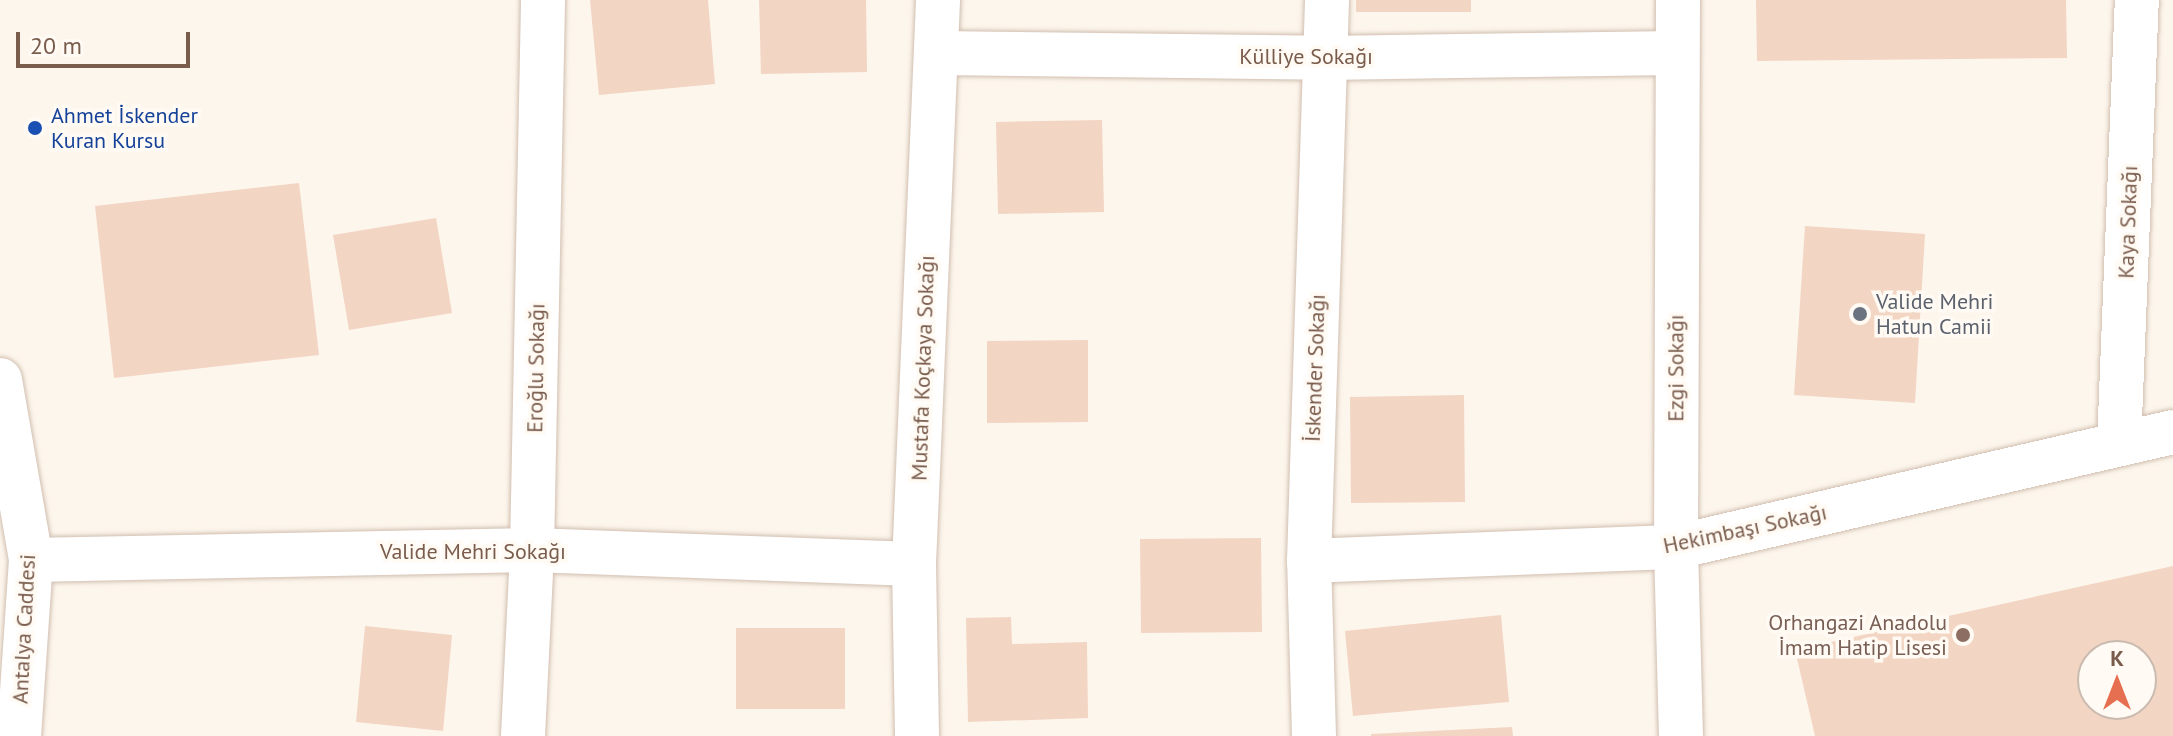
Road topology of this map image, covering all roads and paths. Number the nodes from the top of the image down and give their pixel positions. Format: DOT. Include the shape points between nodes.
graph roads {
  1 [pos="543,0"];
  2 [pos="938,0"];
  3 [pos="1327,0"];
  4 [pos="1678,0"];
  5 [pos="2137,0"];
  6 [pos="936,53"];
  7 [pos="1676,53"];
  8 [pos="1324,58"];
  9 [pos="0,380"];
  10 [pos="4,431"];
  11 [pos="2173,432"];
  12 [pos="2119,444"];
  13 [pos="1676,547"];
  14 [pos="532,550"];
  15 [pos="31,560"];
  16 [pos="1309,561"];
  17 [pos="914,564"];
  18 [pos="19,736"];
  19 [pos="523,736"];
  20 [pos="917,736"];
  21 [pos="1314,736"];
  22 [pos="1681,736"];
  1 -- 14 [label="street, Eroğlu Sokağı"];
  2 -- 6 [label="street, Mustafa Koçkaya Sokağı"];
  3 -- 8 [label="street, İskender Sokağı"];
  4 -- 7 [label="street, Ezgi Sokağı"];
  5 -- 12 [label="street, Kaya Sokağı"];
  6 -- 8 [label="street, Külliye Sokağı"];
  6 -- 17 [label="street, Mustafa Koçkaya Sokağı"];
  7 -- 8 [label="street, Külliye Sokağı"];
  7 -- 13 [label="street, Ezgi Sokağı"];
  8 -- 16 [label="street, İskender Sokağı"];
  9 -- 10 [label="street, Antalya Caddesi"];
  10 -- 15 [label="street, Antalya Caddesi"];
  11 -- 12 [label="street, Hekimbaşı Sokağı"];
  12 -- 13 [label="street, Hekimbaşı Sokağı"];
  13 -- 16 [label="street, Hekimbaşı Sokağı"];
  13 -- 22 [label="street, Ezgi Sokağı"];
  14 -- 15 [label="street, Valide Mehri Sokağı"];
  14 -- 17 [label="street, Valide Mehri Sokağı"];
  14 -- 19 [label="street, Eroğlu Sokağı"];
  15 -- 18 [label="street, Antalya Caddesi"];
  16 -- 21 [label="street, İskender Sokağı"];
  17 -- 20 [label="street, Mustafa Koçkaya Sokağı"];
}
